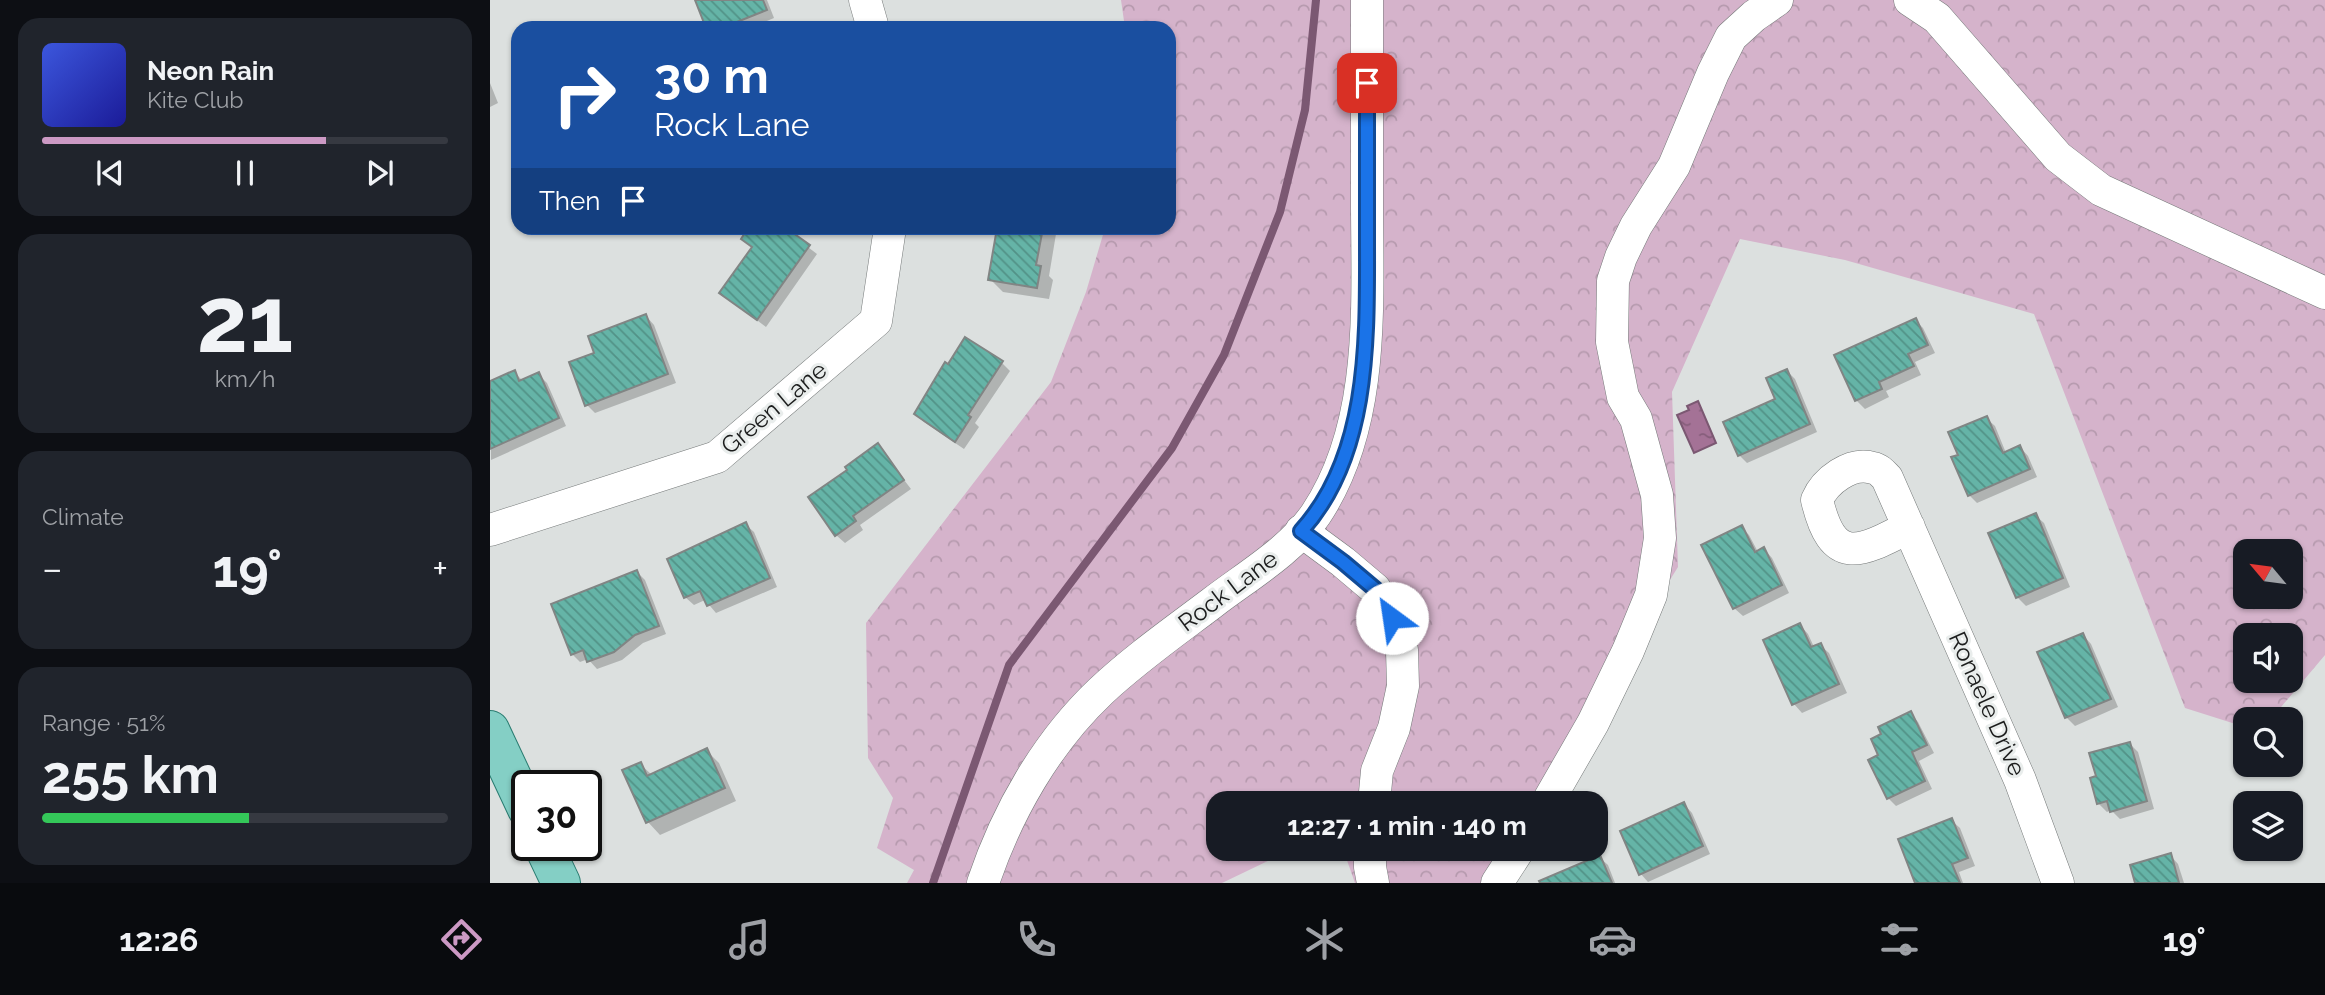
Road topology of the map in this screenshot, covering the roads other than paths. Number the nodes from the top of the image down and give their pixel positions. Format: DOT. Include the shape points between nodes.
graph roads {
  1 [pos="865,0"];
  2 [pos="1367,0"];
  3 [pos="1777,0"];
  4 [pos="1910,0"];
  5 [pos="871,21"];
  6 [pos="889,235"];
  7 [pos="2325,293"];
  8 [pos="1909,527"];
  9 [pos="490,530"];
  10 [pos="1301,531"];
  11 [pos="490,730"];
  12 [pos="511,775"];
  13 [pos="1375,791"];
  14 [pos="1554,791"];
  15 [pos="551,861"];
  16 [pos="1370,861"];
  17 [pos="1511,861"];
  18 [pos="561,883"];
  19 [pos="983,883"];
  20 [pos="1373,883"];
  21 [pos="1497,883"];
  22 [pos="2058,883"];
  1 -- 5 [label="street"];
  2 -- 10 [label="street, Rock Lane" via="1367,303 1360,390 1337,475 1315,516"];
  3 -- 14 [label="street" via="1731,37 1674,166 1636,226 1613,281 1612,341 1623,397 1636,419 1657,495 1660,538 1651,595 1628,651 1594,723"];
  4 -- 7 [label="street" via="1937,18 2058,157 2101,190"];
  6 -- 9 [label="street, Green Lane" via="876,321 717,457"];
  8 -- 22 [label="street, Ronaele Drive" via="2020,780"];
  10 -- 13 [label="street" via="1375,589 1392,618 1402,650 1403,686"];
  10 -- 19 [label="street, Rock Lane" via="1100,692 1039,765 996,846"];
  11 -- 12 [label="main road"];
  15 -- 18 [label="main road"];
  16 -- 20 [label="street"];
  17 -- 21 [label="street"];
}
